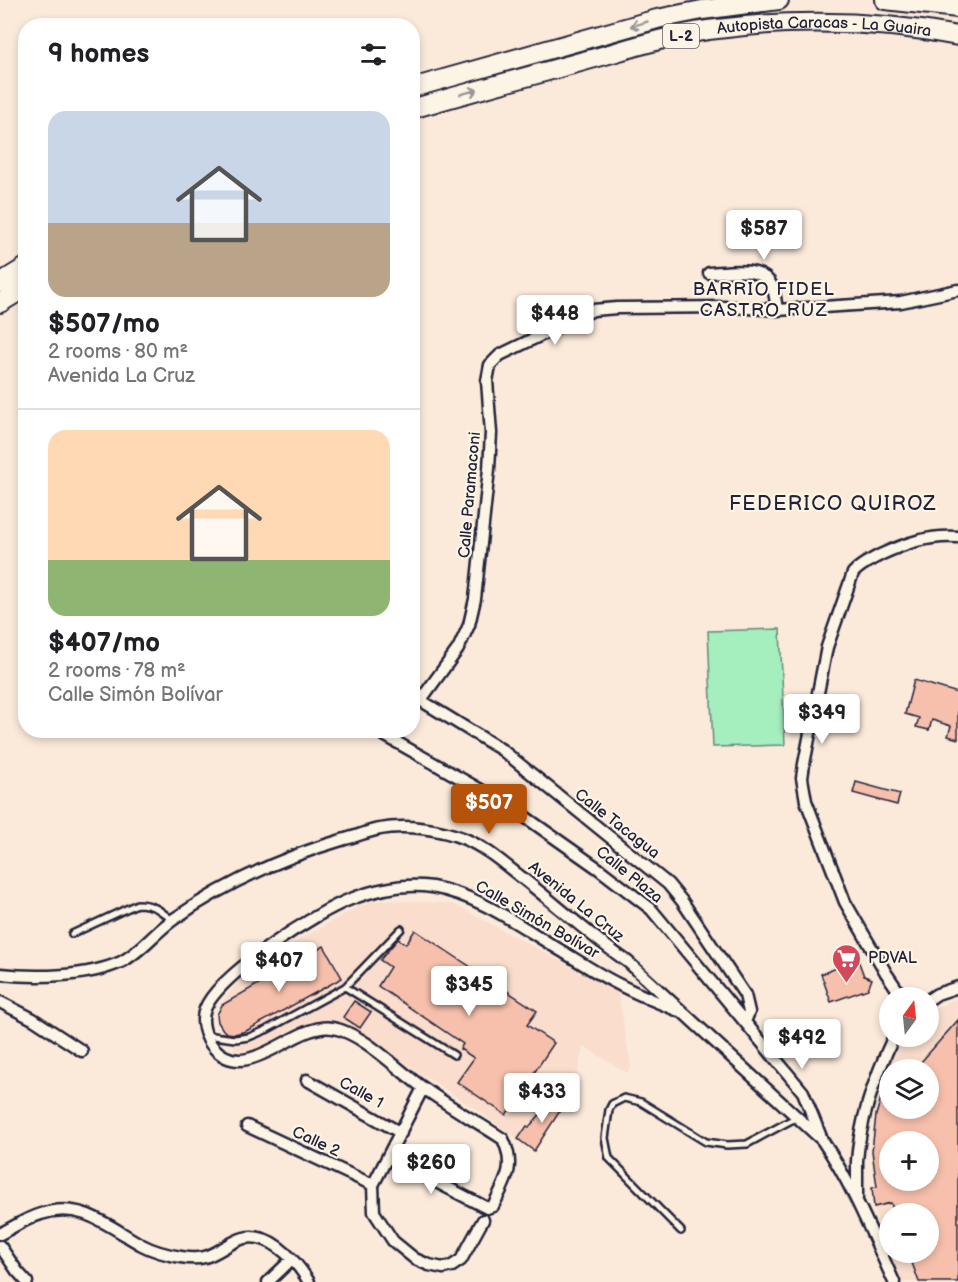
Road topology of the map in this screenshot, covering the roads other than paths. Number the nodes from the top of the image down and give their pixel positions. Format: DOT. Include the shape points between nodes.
graph roads {
  1 [pos="779,0"];
  2 [pos="885,0"];
  3 [pos="958,8"];
  4 [pos="958,36"];
  5 [pos="420,86"];
  6 [pos="420,107"];
  7 [pos="18,272"];
  8 [pos="709,273"];
  9 [pos="0,283"];
  10 [pos="958,290"];
  11 [pos="18,292"];
  12 [pos="0,303"];
  13 [pos="777,310"];
  14 [pos="958,537"];
  15 [pos="420,693"];
  16 [pos="420,700"];
  17 [pos="389,738"];
  18 [pos="172,920"];
  19 [pos="401,929"];
  20 [pos="72,934"];
  21 [pos="0,974"];
  22 [pos="345,987"];
  23 [pos="895,987"];
  24 [pos="958,987"];
  25 [pos="939,993"];
  26 [pos="0,1002"];
  27 [pos="686,1014"];
  28 [pos="746,1022"];
  29 [pos="207,1035"];
  30 [pos="889,1047"];
  31 [pos="82,1051"];
  32 [pos="453,1055"];
  33 [pos="307,1080"];
  34 [pos="423,1088"];
  35 [pos="797,1117"];
  36 [pos="247,1126"];
  37 [pos="401,1133"];
  38 [pos="822,1140"];
  39 [pos="388,1157"];
  40 [pos="373,1185"];
  41 [pos="857,1202"];
  42 [pos="483,1220"];
  43 [pos="681,1231"];
  44 [pos="0,1234"];
  45 [pos="0,1246"];
  46 [pos="292,1259"];
  47 [pos="17,1277"];
  48 [pos="27,1282"];
  49 [pos="268,1282"];
  50 [pos="309,1282"];
  51 [pos="894,1282"];
  1 -- 5 [label="highway, Autopista Caracas - La Guaira / L-2, one-way" via="657,19"];
  2 -- 3 [label="highway, Autopista Caracas - La Guaira"];
  6 -- 4 [label="highway, Autopista Caracas - La Guaira / L-2, one-way" via="705,31 838,23"];
  7 -- 9 [label="highway"];
  8 -- 13 [label="street" via="757,274 772,287"];
  10 -- 13 [label="street, Calle Paramaconi" via="901,302"];
  11 -- 12 [label="highway"];
  13 -- 15 [label="street, Calle Paramaconi" via="593,310 513,348 490,365 486,389 491,433 489,469 475,599 458,650"];
  14 -- 23 [label="street" via="909,542 853,573 827,647 802,778 806,801 845,902"];
  16 -- 28 [label="street, Calle Tacagua" via="502,750 668,884 745,995 749,1012"];
  17 -- 28 [label="street, Calle Plaza" via="511,807 651,909"];
  18 -- 20 [label="lane" via="159,909 137,904"];
  18 -- 21 [label="street, Avenida La Cruz" via="134,954 106,968 44,976"];
  18 -- 27 [label="street, Avenida La Cruz" via="249,873 298,854 380,829 436,831 463,838 502,862 594,939 628,962"];
  19 -- 22 [label="lane"];
  22 -- 29 [label="lane" via="249,1037"];
  22 -- 32 [label="lane"];
  24 -- 25 [label="street"];
  26 -- 31 [label="street"];
  27 -- 29 [label="street, Calle Simón Bolívar" via="620,985 466,896 430,887 394,886 349,899 325,911 249,960 205,1007 203,1024"];
  27 -- 35 [label="street, Avenida La Cruz"];
  28 -- 38 [label="street, Calle Plaza" via="803,1092"];
  29 -- 34 [label="street" via="213,1047 226,1057 244,1059 264,1054 314,1029 334,1028 372,1048"];
  30 -- 41 [label="street" via="864,1123 857,1160"];
  33 -- 37 [label="street, Calle 1"];
  34 -- 37 [label="street"];
  34 -- 39 [label="street" via="503,1139 510,1167 494,1206 487,1208"];
  35 -- 38 [label="street, Avenida La Cruz"];
  35 -- 43 [label="lane" via="747,1144 727,1145 706,1142 641,1102 624,1098 612,1104 605,1138 609,1158"];
  36 -- 40 [label="street, Calle 2"];
  37 -- 39 [label="street"];
  38 -- 41 [label="street, Avenida La Cruz"];
  39 -- 40 [label="street"];
  40 -- 42 [label="street" via="374,1212 393,1241 429,1265 443,1268 461,1260"];
  41 -- 51 [label="street, Avenida La Cruz"];
  44 -- 46 [label="street" via="42,1213 65,1209 95,1216 143,1246 179,1257 204,1258 237,1240 255,1237 267,1240"];
  45 -- 47 [label="street"];
  46 -- 49 [label="street"];
  46 -- 50 [label="street"];
  47 -- 48 [label="street"];
}
